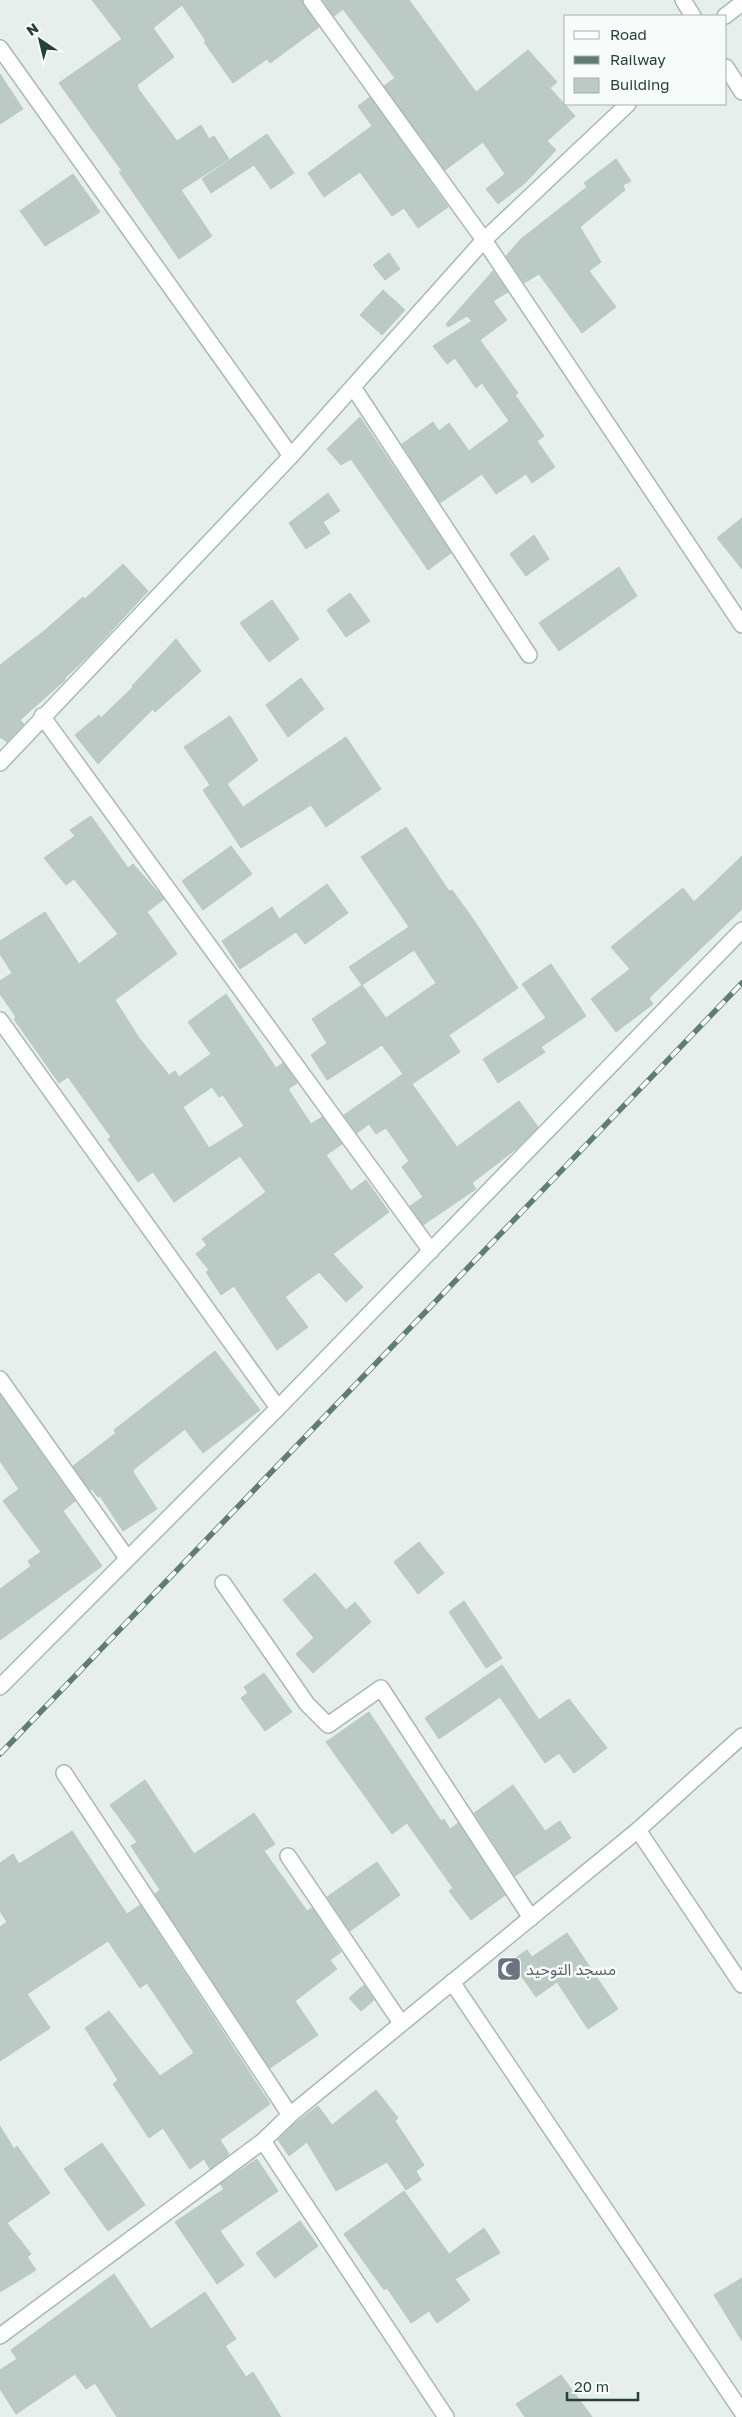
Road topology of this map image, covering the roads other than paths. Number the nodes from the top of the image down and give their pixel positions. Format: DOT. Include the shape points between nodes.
graph roads {
  1 [pos="310,0"];
  2 [pos="683,0"];
  3 [pos="742,3"];
  4 [pos="692,15"];
  5 [pos="726,15"];
  6 [pos="0,48"];
  7 [pos="727,69"];
  8 [pos="742,92"];
  9 [pos="627,105"];
  10 [pos="484,240"];
  11 [pos="353,388"];
  12 [pos="291,456"];
  13 [pos="742,625"];
  14 [pos="529,655"];
  15 [pos="42,716"];
  16 [pos="0,763"];
  17 [pos="742,930"];
  18 [pos="0,1020"];
  19 [pos="431,1251"];
  20 [pos="0,1380"];
  21 [pos="278,1408"];
  22 [pos="127,1558"];
  23 [pos="224,1582"];
  24 [pos="0,1687"];
  25 [pos="742,1736"];
  26 [pos="64,1773"];
  27 [pos="638,1830"];
  28 [pos="288,1856"];
  29 [pos="531,1918"];
  30 [pos="452,1982"];
  31 [pos="742,1985"];
  32 [pos="402,2023"];
  33 [pos="290,2115"];
  34 [pos="263,2141"];
  35 [pos="0,2336"];
  36 [pos="742,2412"];
  37 [pos="446,2417"];
  1 -- 10 [label="street"];
  2 -- 4 [label="street"];
  3 -- 5 [label="street"];
  6 -- 12 [label="street"];
  7 -- 8 [label="street"];
  9 -- 10 [label="street"];
  10 -- 11 [label="street"];
  10 -- 13 [label="street"];
  11 -- 12 [label="street"];
  11 -- 14 [label="street"];
  12 -- 15 [label="street"];
  15 -- 16 [label="street"];
  15 -- 19 [label="street"];
  17 -- 19 [label="street"];
  18 -- 21 [label="street"];
  19 -- 21 [label="street"];
  20 -- 22 [label="street"];
  21 -- 22 [label="street"];
  22 -- 24 [label="street"];
  23 -- 29 [label="street" via="307,1704 328,1725 381,1688"];
  25 -- 27 [label="street"];
  26 -- 33 [label="street"];
  27 -- 29 [label="street"];
  27 -- 31 [label="street"];
  28 -- 32 [label="street"];
  29 -- 30 [label="street"];
  30 -- 32 [label="street"];
  30 -- 36 [label="street"];
  32 -- 33 [label="street"];
  33 -- 34 [label="street"];
  34 -- 35 [label="street"];
  34 -- 37 [label="street"];
}
